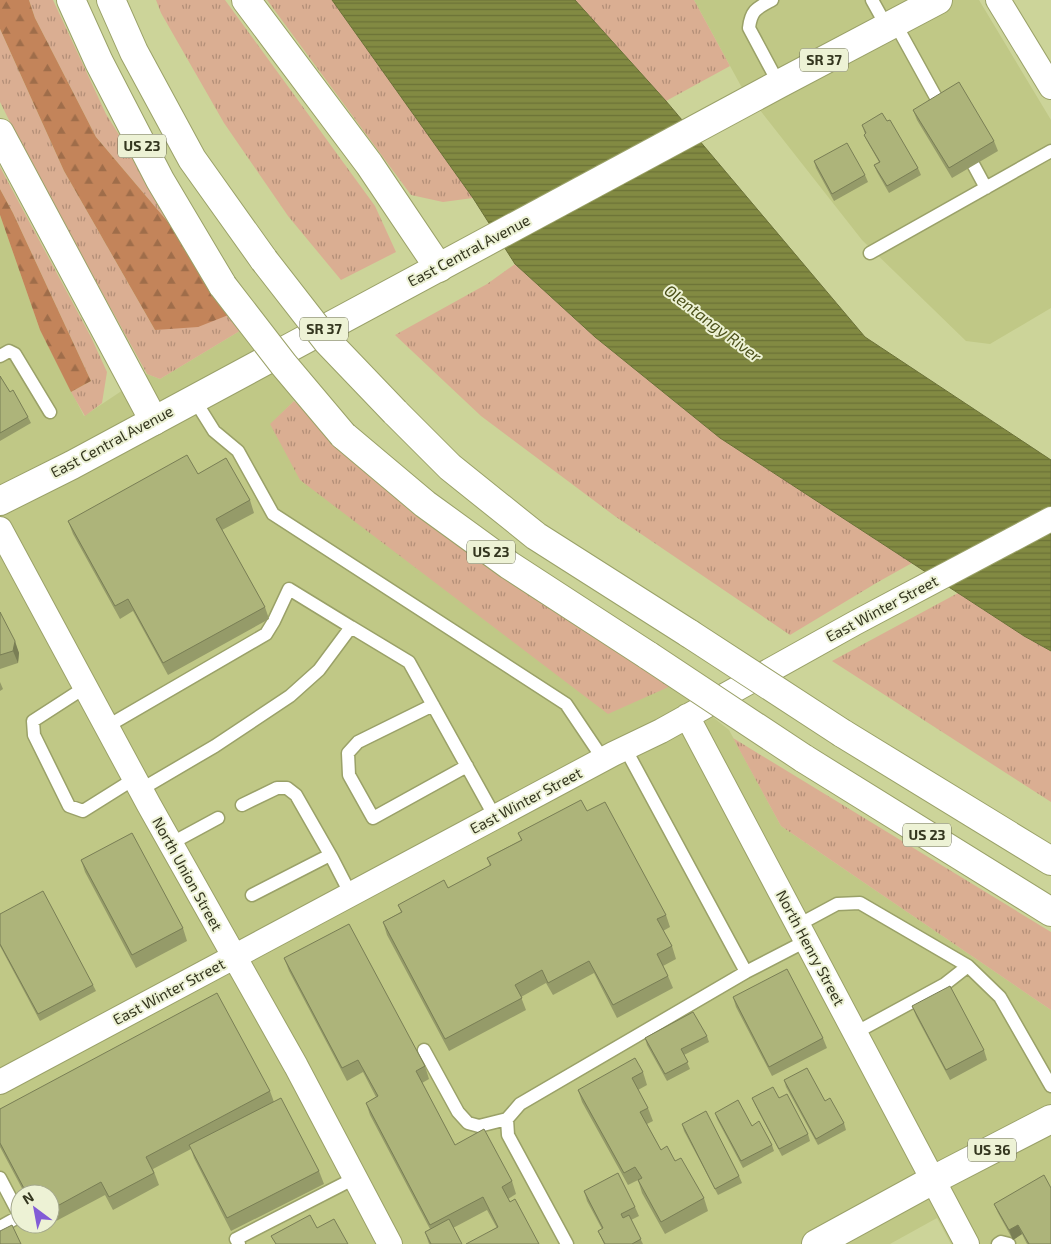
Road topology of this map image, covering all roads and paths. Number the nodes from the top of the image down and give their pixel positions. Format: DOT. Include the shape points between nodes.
graph roads {
  1 [pos="70,0"];
  2 [pos="111,0"];
  3 [pos="246,0"];
  4 [pos="872,0"];
  5 [pos="938,0"];
  6 [pos="998,0"];
  7 [pos="764,2"];
  8 [pos="891,25"];
  9 [pos="779,84"];
  10 [pos="1051,87"];
  11 [pos="948,119"];
  12 [pos="0,134"];
  13 [pos="957,136"];
  14 [pos="1051,151"];
  15 [pos="986,188"];
  16 [pos="870,253"];
  17 [pos="439,268"];
  18 [pos="0,356"];
  19 [pos="194,399"];
  20 [pos="50,412"];
  21 [pos="154,420"];
  22 [pos="0,501"];
  23 [pos="1051,519"];
  24 [pos="0,529"];
  25 [pos="351,627"];
  26 [pos="84,688"];
  27 [pos="433,705"];
  28 [pos="687,716"];
  29 [pos="106,728"];
  30 [pos="625,748"];
  31 [pos="603,759"];
  32 [pos="467,766"];
  33 [pos="137,784"];
  34 [pos="242,805"];
  35 [pos="495,817"];
  36 [pos="218,818"];
  37 [pos="170,844"];
  38 [pos="332,858"];
  39 [pos="1051,861"];
  40 [pos="252,895"];
  41 [pos="351,895"];
  42 [pos="1051,912"];
  43 [pos="802,933"];
  44 [pos="234,957"];
  45 [pos="968,966"];
  46 [pos="746,972"];
  47 [pos="855,1033"];
  48 [pos="424,1050"];
  49 [pos="0,1082"];
  50 [pos="1051,1086"];
  51 [pos="507,1119"];
  52 [pos="1051,1119"];
  53 [pos="0,1178"];
  54 [pos="355,1178"];
  55 [pos="933,1180"];
  56 [pos="10,1197"];
  57 [pos="234,1242"];
  58 [pos="390,1244"];
  59 [pos="566,1244"];
  60 [pos="816,1244"];
  61 [pos="967,1244"];
  62 [pos="998,1244"];
  63 [pos="1010,1244"];
  1 -- 42 [label="highway, US 23, bridge" via="160,180 223,286 343,435 425,504 508,565 803,758"];
  2 -- 39 [label="highway, US 23, bridge" via="134,52 192,159 264,260 327,341 450,467 536,536 842,734"];
  3 -- 17 [label="highway" via="369,164"];
  4 -- 8 [label="lane"];
  5 -- 8 [label="highway, East Central Avenue / SR 37"];
  6 -- 10 [label="street"];
  7 -- 9 [label="lane" via="756,8 748,28"];
  8 -- 9 [label="highway, East Central Avenue / SR 37"];
  8 -- 11 [label="lane"];
  9 -- 17 [label="highway, East Central Avenue / SR 37"];
  12 -- 21 [label="highway"];
  13 -- 15 [label="lane"];
  14 -- 15 [label="lane"];
  15 -- 16 [label="lane"];
  17 -- 19 [label="highway, East Central Avenue / SR 37"];
  18 -- 20 [label="lane" via="9,352 16,354"];
  19 -- 21 [label="highway, East Central Avenue / SR 37"];
  19 -- 31 [label="lane" via="214,431 238,451 273,514 566,704"];
  21 -- 22 [label="highway, East Central Avenue / SR 37"];
  23 -- 28 [label="street, East Winter Street"];
  24 -- 26 [label="street, North Union Street"];
  25 -- 27 [label="lane" via="410,662"];
  25 -- 29 [label="lane" via="288,589 266,634"];
  25 -- 33 [label="lane" via="319,670 290,696 215,746"];
  26 -- 29 [label="street, North Union Street"];
  26 -- 33 [label="lane" via="33,722 34,735 69,806 83,811"];
  27 -- 32 [label="lane"];
  27 -- 32 [label="lane" via="358,742 348,753 349,775 373,818"];
  28 -- 30 [label="street, East Winter Street"];
  28 -- 43 [label="street, North Henry Street"];
  29 -- 33 [label="street, North Union Street"];
  30 -- 31 [label="street, East Winter Street"];
  30 -- 46 [label="lane"];
  31 -- 35 [label="street, East Winter Street"];
  32 -- 35 [label="lane"];
  33 -- 37 [label="street, North Union Street"];
  34 -- 38 [label="lane" via="277,788 287,788 296,795"];
  35 -- 41 [label="street, East Winter Street"];
  36 -- 37 [label="lane"];
  37 -- 44 [label="street, North Union Street"];
  38 -- 40 [label="lane" via="328,856"];
  38 -- 41 [label="lane"];
  41 -- 44 [label="street, East Winter Street"];
  43 -- 45 [label="lane" via="838,904 860,903"];
  43 -- 46 [label="lane"];
  43 -- 47 [label="street, North Henry Street"];
  44 -- 49 [label="street, East Winter Street"];
  44 -- 54 [label="street, North Union Street"];
  45 -- 47 [label="lane" via="945,984"];
  45 -- 50 [label="lane" via="1000,997"];
  46 -- 51 [label="lane" via="520,1104"];
  47 -- 55 [label="street, North Henry Street"];
  48 -- 51 [label="lane" via="458,1112 468,1123 480,1126"];
  51 -- 59 [label="lane" via="508,1135"];
  52 -- 55 [label="highway, US 36"];
  53 -- 56 [label="lane"];
  54 -- 57 [label="lane"];
  54 -- 58 [label="street, North Union Street"];
  55 -- 60 [label="highway, US 36"];
  55 -- 61 [label="street, North Henry Street"];
  62 -- 63 [label="lane"];
}
